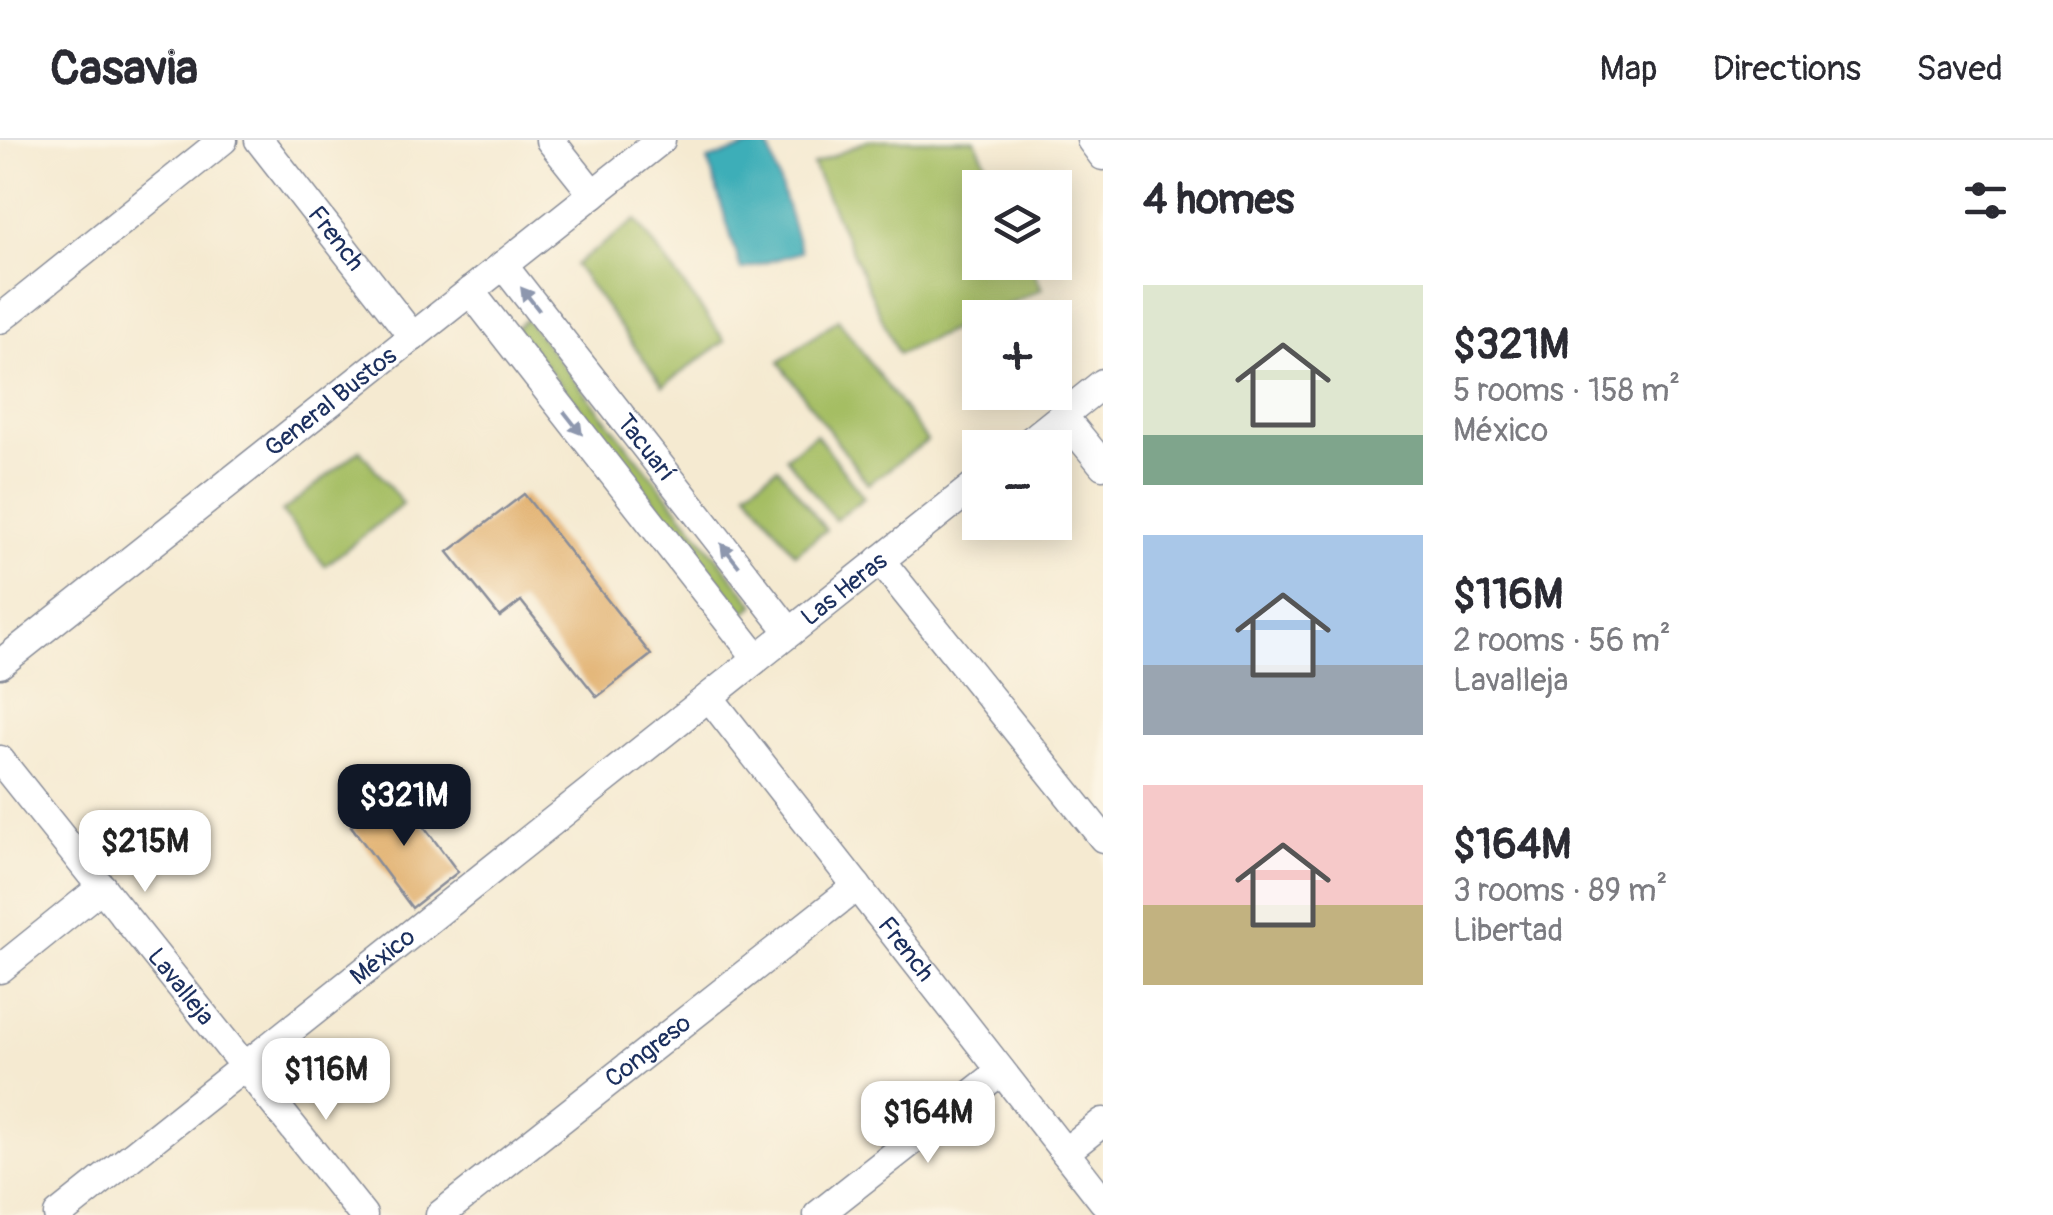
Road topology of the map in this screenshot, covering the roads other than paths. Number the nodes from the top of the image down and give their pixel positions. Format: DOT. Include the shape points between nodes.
graph roads {
  1 [pos="223,140"];
  2 [pos="258,140"];
  3 [pos="550,140"];
  4 [pos="660,140"];
  5 [pos="1091,140"];
  6 [pos="1103,156"];
  7 [pos="593,194"];
  8 [pos="503,265"];
  9 [pos="470,291"];
  10 [pos="0,318"];
  11 [pos="413,337"];
  12 [pos="1103,383"];
  13 [pos="1062,415"];
  14 [pos="1044,430"];
  15 [pos="1103,465"];
  16 [pos="962,495"];
  17 [pos="880,560"];
  18 [pos="790,632"];
  19 [pos="757,658"];
  20 [pos="0,664"];
  21 [pos="708,697"];
  22 [pos="0,760"];
  23 [pos="1103,838"];
  24 [pos="857,886"];
  25 [pos="102,887"];
  26 [pos="0,969"];
  27 [pos="245,1066"];
  28 [pos="1002,1071"];
  29 [pos="1103,1122"];
  30 [pos="1065,1152"];
  31 [pos="1103,1201"];
  32 [pos="58,1215"];
  33 [pos="363,1215"];
  34 [pos="440,1215"];
  35 [pos="818,1215"];
  1 -- 10 [label="street"];
  2 -- 11 [label="street, French"];
  3 -- 7 [label="street"];
  4 -- 7 [label="street, General Bustos"];
  5 -- 6 [label="street"];
  7 -- 8 [label="street, General Bustos"];
  8 -- 9 [label="street, General Bustos"];
  18 -- 8 [label="street, Tacuarí, one-way"];
  9 -- 11 [label="street, General Bustos"];
  9 -- 19 [label="street, Tacuarí, one-way"];
  11 -- 20 [label="street, General Bustos"];
  12 -- 13 [label="street"];
  13 -- 14 [label="street"];
  13 -- 15 [label="street"];
  16 -- 17 [label="street, Las Heras"];
  17 -- 18 [label="street, Las Heras"];
  17 -- 23 [label="street"];
  18 -- 19 [label="street, Las Heras"];
  19 -- 21 [label="street, Las Heras"];
  21 -- 24 [label="street, French"];
  21 -- 27 [label="street, México"];
  22 -- 25 [label="street, Lavalleja"];
  24 -- 28 [label="street, French"];
  24 -- 34 [label="street, Congreso"];
  25 -- 26 [label="street"];
  25 -- 27 [label="street, Lavalleja"];
  27 -- 32 [label="street, México"];
  27 -- 33 [label="street, Lavalleja"];
  28 -- 30 [label="street, French"];
  28 -- 35 [label="street"];
  29 -- 30 [label="street"];
  30 -- 31 [label="street, French"];
}
